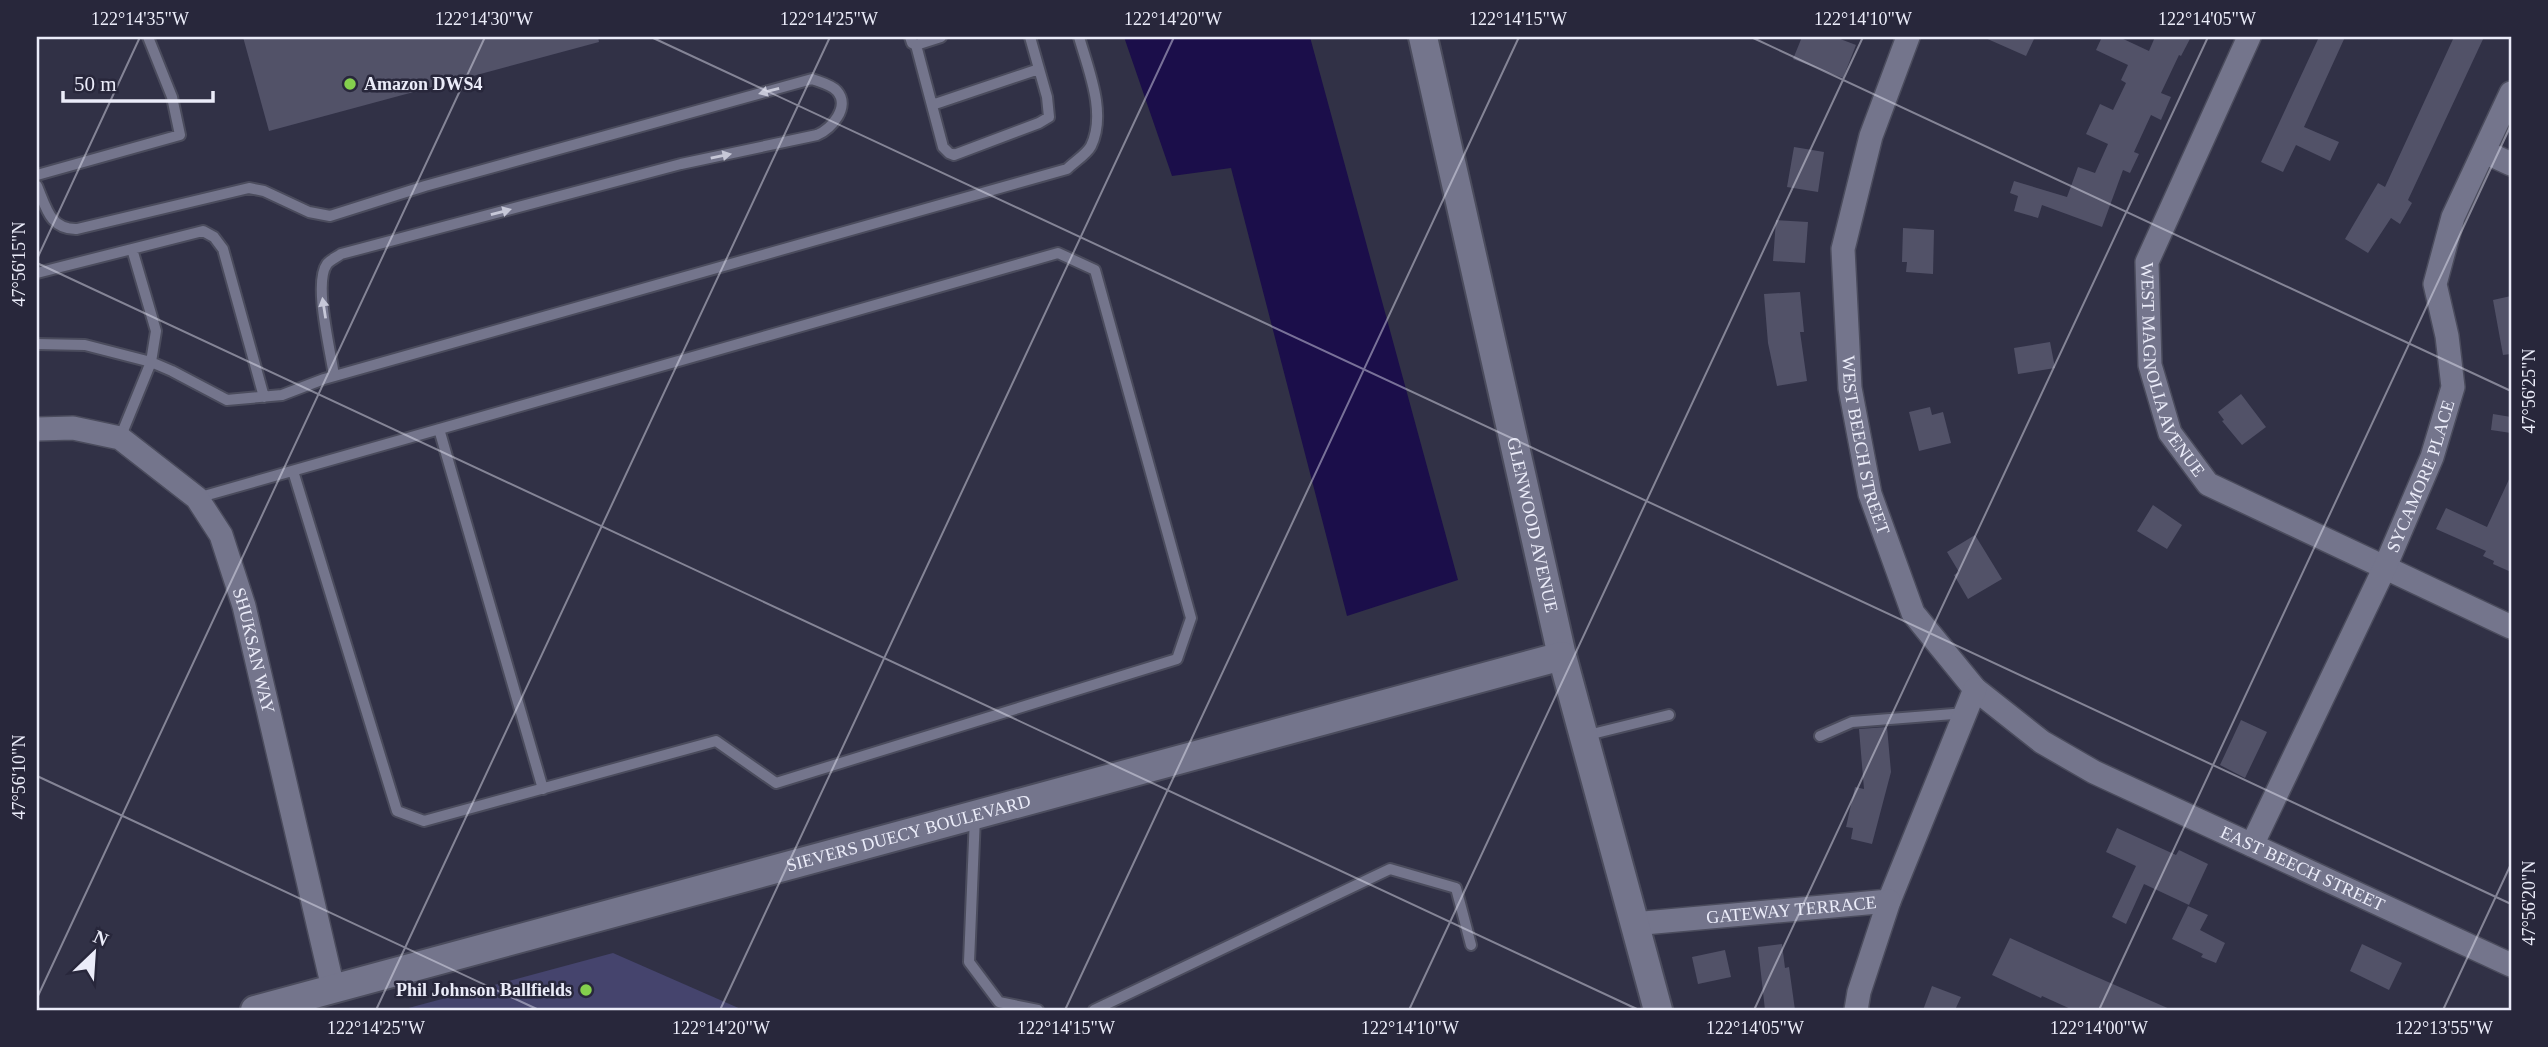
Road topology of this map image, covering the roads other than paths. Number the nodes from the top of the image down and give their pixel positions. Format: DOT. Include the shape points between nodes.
graph roads {
  1 [pos="148,37"];
  2 [pos="941,37"];
  3 [pos="1030,37"];
  4 [pos="1079,37"];
  5 [pos="1423,37"];
  6 [pos="1908,37"];
  7 [pos="2249,37"];
  8 [pos="913,41"];
  9 [pos="1039,69"];
  10 [pos="2511,93"];
  11 [pos="932,105"];
  12 [pos="2485,152"];
  13 [pos="2511,164"];
  14 [pos="37,175"];
  15 [pos="37,186"];
  16 [pos="132,249"];
  17 [pos="37,273"];
  18 [pos="37,344"];
  19 [pos="151,362"];
  20 [pos="334,376"];
  21 [pos="264,397"];
  22 [pos="37,429"];
  23 [pos="439,429"];
  24 [pos="120,438"];
  25 [pos="293,471"];
  26 [pos="197,498"];
  27 [pos="2385,567"];
  28 [pos="2511,627"];
  29 [pos="1562,656"];
  30 [pos="1975,689"];
  31 [pos="1966,713"];
  32 [pos="1669,715"];
  33 [pos="1583,736"];
  34 [pos="1820,736"];
  35 [pos="2094,772"];
  36 [pos="543,789"];
  37 [pos="975,816"];
  38 [pos="2252,845"];
  39 [pos="1889,901"];
  40 [pos="1633,924"];
  41 [pos="1471,945"];
  42 [pos="2511,965"];
  43 [pos="333,988"];
  44 [pos="255,1010"];
  45 [pos="1038,1010"];
  46 [pos="1094,1010"];
  47 [pos="1658,1010"];
  48 [pos="1856,1010"];
  1 -- 14 [label="lane" via="172,97 180,135"];
  2 -- 8 [label="lane"];
  3 -- 9 [label="lane"];
  4 -- 20 [label="lane" via="1097,122 1091,147 1067,169"];
  5 -- 29 [label="street, GLENWOOD AVENUE"];
  6 -- 30 [label="street, WEST BEECH STREET" via="1871,136 1843,249 1850,388 1870,494 1913,613"];
  7 -- 27 [label="street, WEST MAGNOLIA AVENUE" via="2147,262 2150,365 2170,433 2208,484"];
  8 -- 11 [label="lane"];
  9 -- 11 [label="lane"];
  9 -- 11 [label="lane" via="1049,117 954,155 943,147"];
  10 -- 12 [label="street, SYCAMORE PLACE"];
  12 -- 13 [label="street"];
  12 -- 27 [label="street, SYCAMORE PLACE" via="2453,217 2435,285 2453,387 2432,457"];
  20 -- 15 [label="lane, one-way" via="322,277 327,264 341,254 681,164 817,135 829,130 838,116 840,95 812,79 330,216 249,188 65,230 53,221"];
  16 -- 17 [label="lane"];
  16 -- 19 [label="lane" via="156,331"];
  16 -- 21 [label="lane" via="203,231 214,237 223,249"];
  18 -- 19 [label="lane" via="85,345"];
  19 -- 21 [label="lane" via="227,400"];
  19 -- 24 [label="lane"];
  20 -- 21 [label="lane" via="282,396"];
  22 -- 24 [label="street, SHUKSAN WAY" via="73,428"];
  23 -- 25 [label="lane"];
  23 -- 36 [label="lane"];
  23 -- 36 [label="lane" via="1058,253 1095,270 1191,618 1177,659 776,783 716,741"];
  24 -- 26 [label="street, SHUKSAN WAY"];
  25 -- 26 [label="lane"];
  25 -- 36 [label="lane" via="397,811 424,821"];
  26 -- 43 [label="street, SHUKSAN WAY" via="221,535 244,606"];
  27 -- 28 [label="street, WEST MAGNOLIA AVENUE"];
  27 -- 38 [label="street, SYCAMORE PLACE"];
  29 -- 33 [label="street, GLENWOOD AVENUE"];
  29 -- 37 [label="street, SIEVERS DUECY BOULEVARD"];
  30 -- 31 [label="street, GATEWAY TERRACE"];
  30 -- 35 [label="street, WEST BEECH STREET" via="2042,742"];
  31 -- 34 [label="lane" via="1852,722"];
  31 -- 39 [label="street, GATEWAY TERRACE"];
  32 -- 33 [label="lane"];
  33 -- 40 [label="street, GLENWOOD AVENUE"];
  35 -- 38 [label="street, EAST BEECH STREET"];
  37 -- 43 [label="street, SIEVERS DUECY BOULEVARD"];
  37 -- 45 [label="lane" via="969,962 999,1002"];
  38 -- 42 [label="street, EAST BEECH STREET"];
  39 -- 40 [label="street, GATEWAY TERRACE"];
  39 -- 48 [label="street"];
  40 -- 47 [label="street, GLENWOOD AVENUE"];
  41 -- 46 [label="lane" via="1456,888 1390,869"];
  43 -- 44 [label="street, SIEVERS DUECY BOULEVARD"];
}
